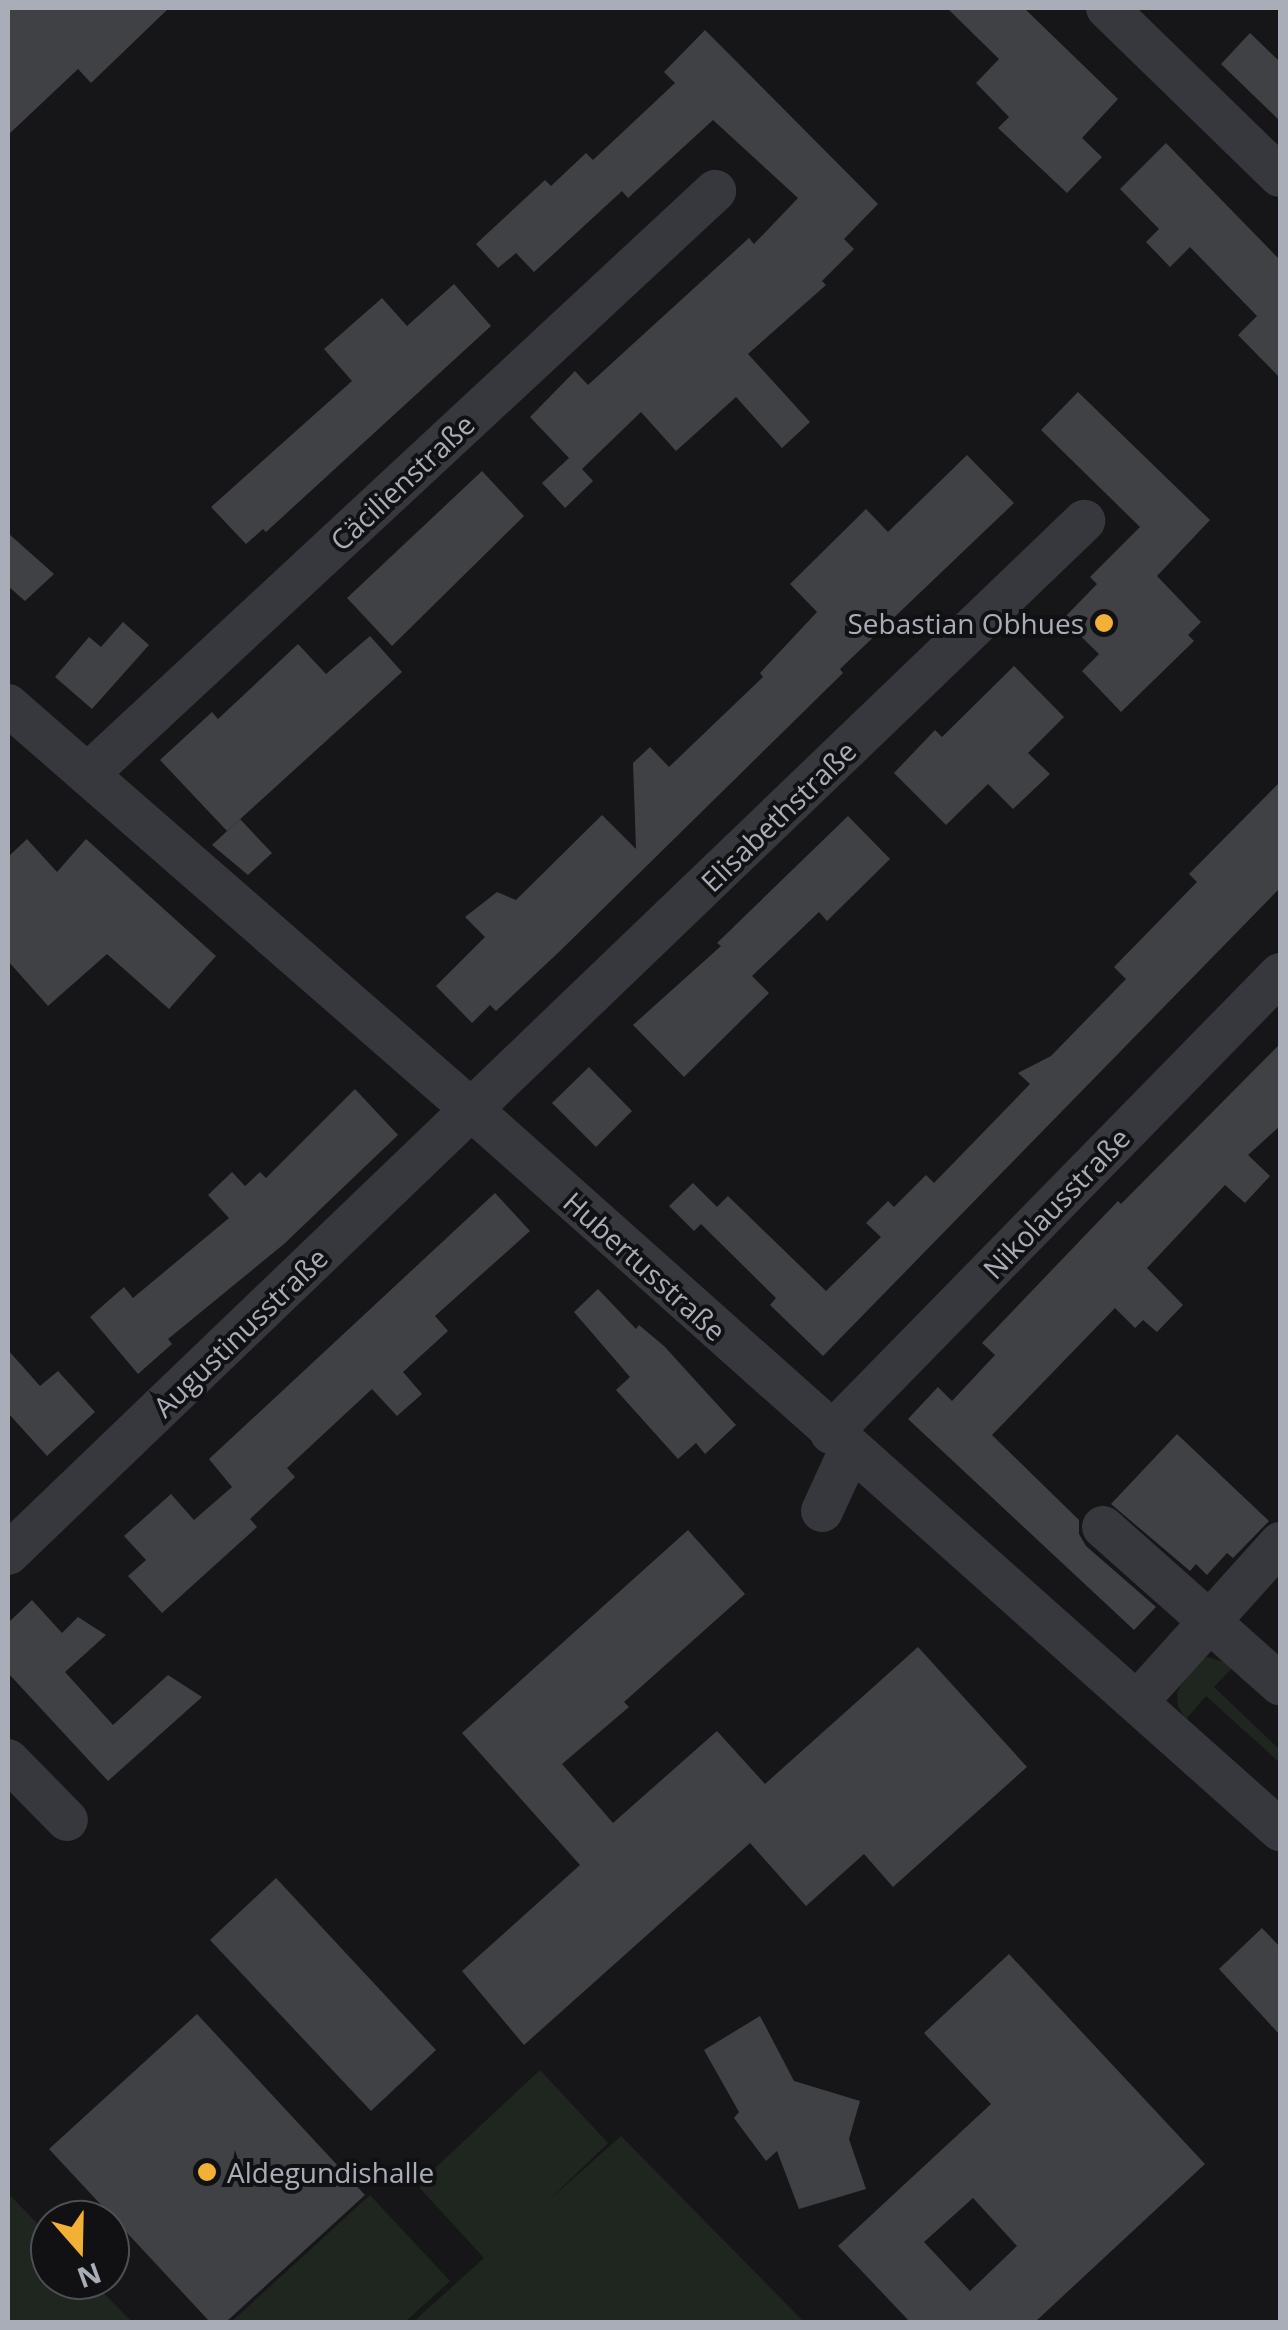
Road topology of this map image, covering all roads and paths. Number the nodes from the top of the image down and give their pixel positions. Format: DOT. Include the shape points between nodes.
graph roads {
  1 [pos="1107,8"];
  2 [pos="1280,176"];
  3 [pos="716,191"];
  4 [pos="1084,521"];
  5 [pos="8,706"];
  6 [pos="89,773"];
  7 [pos="1280,974"];
  8 [pos="473,1111"];
  9 [pos="840,1442"];
  10 [pos="822,1511"];
  11 [pos="1103,1526"];
  12 [pos="1280,1543"];
  13 [pos="8,1554"];
  14 [pos="1209,1621"];
  15 [pos="1280,1684"];
  16 [pos="1137,1702"];
  17 [pos="8,1760"];
  18 [pos="66,1820"];
  19 [pos="1280,1830"];
  1 -- 2 [label="street"];
  3 -- 6 [label="street, Cäcilienstraße"];
  4 -- 8 [label="street, Elisabethstraße"];
  5 -- 6 [label="street, Hubertusstraße"];
  6 -- 8 [label="street, Hubertusstraße"];
  7 -- 9 [label="street, Nikolausstraße"];
  8 -- 9 [label="street, Hubertusstraße"];
  8 -- 13 [label="street, Augustinusstraße"];
  9 -- 10 [label="street, Nikolausstraße"];
  9 -- 16 [label="street, Hubertusstraße"];
  11 -- 14 [label="street"];
  12 -- 14 [label="street"];
  14 -- 15 [label="street"];
  14 -- 16 [label="street"];
  16 -- 19 [label="street, Hubertusstraße"];
  17 -- 18 [label="street"];
}
